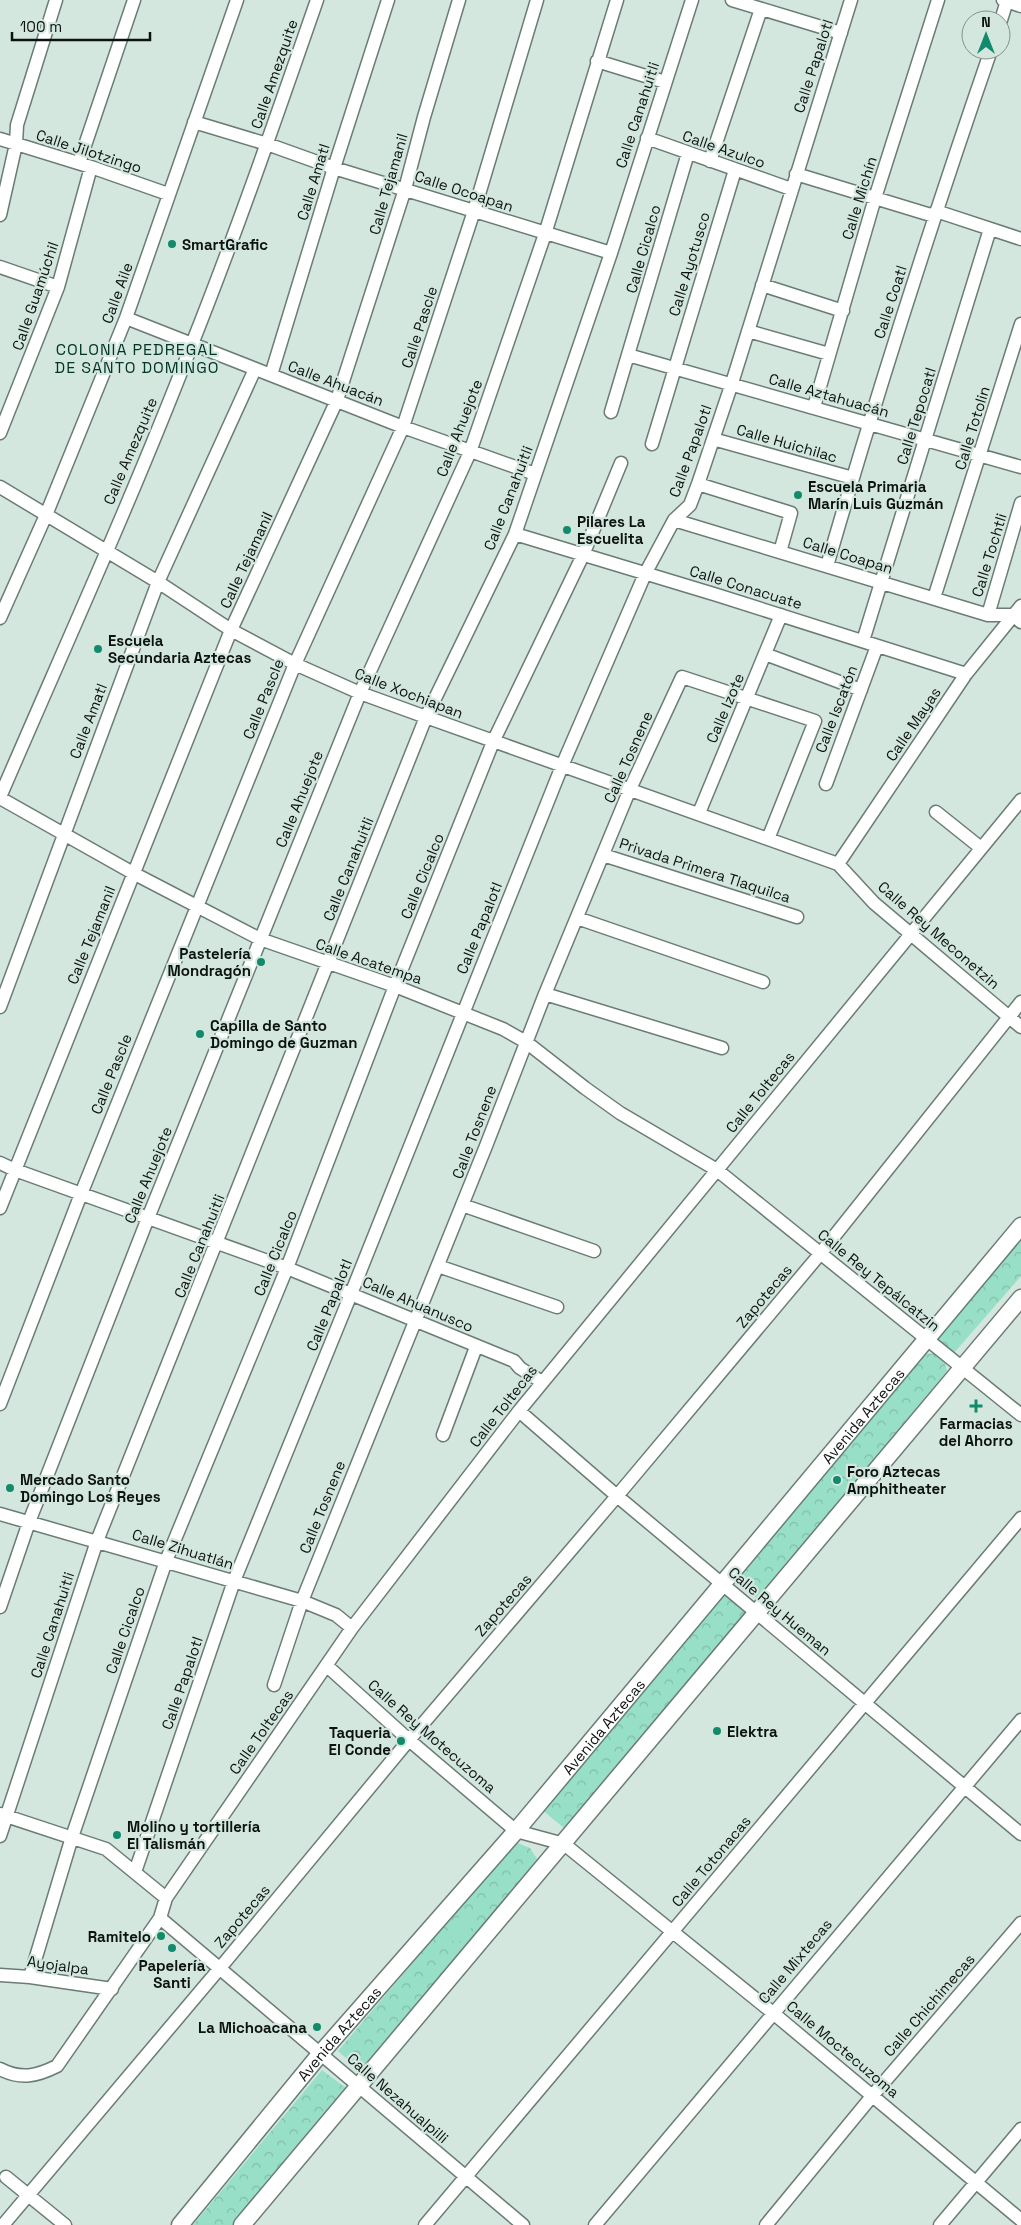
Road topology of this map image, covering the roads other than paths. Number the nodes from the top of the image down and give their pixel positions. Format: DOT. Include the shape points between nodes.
graph roads {
  1 [pos="56,0"];
  2 [pos="134,0"];
  3 [pos="237,0"];
  4 [pos="317,0"];
  5 [pos="388,0"];
  6 [pos="459,0"];
  7 [pos="537,0"];
  8 [pos="617,0"];
  9 [pos="692,0"];
  10 [pos="732,0"];
  11 [pos="851,0"];
  12 [pos="938,0"];
  13 [pos="1005,1"];
  14 [pos="1021,6"];
  15 [pos="761,9"];
  16 [pos="841,33"];
  17 [pos="988,60"];
  18 [pos="598,61"];
  19 [pos="666,82"];
  20 [pos="194,122"];
  21 [pos="647,138"];
  22 [pos="0,139"];
  23 [pos="16,144"];
  24 [pos="267,144"];
  25 [pos="688,153"];
  26 [pos="710,161"];
  27 [pos="85,165"];
  28 [pos="334,168"];
  29 [pos="735,170"];
  30 [pos="796,174"];
  31 [pos="405,189"];
  32 [pos="791,189"];
  33 [pos="168,194"];
  34 [pos="875,198"];
  35 [pos="474,211"];
  36 [pos="935,213"];
  37 [pos="0,215"];
  38 [pos="990,228"];
  39 [pos="545,234"];
  40 [pos="1021,239"];
  41 [pos="611,253"];
  42 [pos="0,266"];
  43 [pos="762,285"];
  44 [pos="58,287"];
  45 [pos="843,311"];
  46 [pos="126,318"];
  47 [pos="1021,324"];
  48 [pos="748,331"];
  49 [pos="192,345"];
  50 [pos="829,354"];
  51 [pos="628,355"];
  52 [pos="675,368"];
  53 [pos="255,369"];
  54 [pos="272,375"];
  55 [pos="732,383"];
  56 [pos="337,400"];
  57 [pos="814,407"];
  58 [pos="611,412"];
  59 [pos="868,423"];
  60 [pos="403,427"];
  61 [pos="0,433"];
  62 [pos="713,439"];
  63 [pos="925,439"];
  64 [pos="652,444"];
  65 [pos="470,452"];
  66 [pos="980,456"];
  67 [pos="621,463"];
  68 [pos="1021,467"];
  69 [pos="535,474"];
  70 [pos="852,478"];
  71 [pos="698,484"];
  72 [pos="0,487"];
  73 [pos="1021,503"];
  74 [pos="46,515"];
  75 [pos="674,520"];
  76 [pos="1018,526"];
  77 [pos="515,534"];
  78 [pos="106,551"];
  79 [pos="780,552"];
  80 [pos="583,554"];
  81 [pos="827,566"];
  82 [pos="645,574"];
  83 [pos="158,582"];
  84 [pos="881,582"];
  85 [pos="934,598"];
  86 [pos="1018,614"];
  87 [pos="781,615"];
  88 [pos="988,616"];
  89 [pos="0,618"];
  90 [pos="231,630"];
  91 [pos="863,641"];
  92 [pos="878,646"];
  93 [pos="765,654"];
  94 [pos="295,664"];
  95 [pos="966,674"];
  96 [pos="861,690"];
  97 [pos="360,693"];
  98 [pos="746,697"];
  99 [pos="426,718"];
  100 [pos="493,742"];
  101 [pos="562,766"];
  102 [pos="826,784"];
  103 [pos="630,789"];
  104 [pos="0,798"];
  105 [pos="1021,800"];
  106 [pos="936,812"];
  107 [pos="699,813"];
  108 [pos="63,834"];
  109 [pos="768,839"];
  110 [pos="981,848"];
  111 [pos="603,855"];
  112 [pos="838,864"];
  113 [pos="133,873"];
  114 [pos="196,906"];
  115 [pos="797,917"];
  116 [pos="577,918"];
  117 [pos="910,934"];
  118 [pos="260,939"];
  119 [pos="327,964"];
  120 [pos="763,982"];
  121 [pos="395,986"];
  122 [pos="545,994"];
  123 [pos="1021,1002"];
  124 [pos="0,1007"];
  125 [pos="462,1012"];
  126 [pos="1008,1017"];
  127 [pos="1021,1027"];
  128 [pos="526,1042"];
  129 [pos="722,1048"];
  130 [pos="0,1163"];
  131 [pos="14,1170"];
  132 [pos="717,1170"];
  133 [pos="81,1194"];
  134 [pos="462,1205"];
  135 [pos="0,1208"];
  136 [pos="148,1218"];
  137 [pos="1021,1226"];
  138 [pos="217,1244"];
  139 [pos="594,1251"];
  140 [pos="820,1254"];
  141 [pos="438,1266"];
  142 [pos="287,1268"];
  143 [pos="351,1294"];
  144 [pos="1021,1298"];
  145 [pos="557,1307"];
  146 [pos="414,1321"];
  147 [pos="926,1339"];
  148 [pos="476,1347"];
  149 [pos="963,1367"];
  150 [pos="542,1382"];
  151 [pos="0,1404"];
  152 [pos="519,1411"];
  153 [pos="1021,1415"];
  154 [pos="443,1436"];
  155 [pos="618,1496"];
  156 [pos="0,1514"];
  157 [pos="1021,1518"];
  158 [pos="29,1522"];
  159 [pos="97,1541"];
  160 [pos="166,1561"];
  161 [pos="234,1582"];
  162 [pos="722,1583"];
  163 [pos="302,1601"];
  164 [pos="0,1607"];
  165 [pos="758,1614"];
  166 [pos="352,1628"];
  167 [pos="327,1666"];
  168 [pos="274,1685"];
  169 [pos="865,1704"];
  170 [pos="1021,1720"];
  171 [pos="408,1740"];
  172 [pos="964,1786"];
  173 [pos="3,1815"];
  174 [pos="516,1831"];
  175 [pos="1021,1834"];
  176 [pos="0,1836"];
  177 [pos="72,1837"];
  178 [pos="564,1844"];
  179 [pos="135,1872"];
  180 [pos="166,1898"];
  181 [pos="160,1918"];
  182 [pos="1021,1922"];
  183 [pos="673,1931"];
  184 [pos="220,1968"];
  185 [pos="0,1975"];
  186 [pos="30,1977"];
  187 [pos="112,1989"];
  188 [pos="773,2012"];
  189 [pos="321,2053"];
  190 [pos="0,2069"];
  191 [pos="357,2086"];
  192 [pos="873,2095"];
  193 [pos="1021,2129"];
  194 [pos="6,2176"];
  195 [pos="466,2176"];
  196 [pos="977,2182"];
  197 [pos="28,2195"];
  198 [pos="1021,2220"];
  199 [pos="3,2225"];
  200 [pos="65,2225"];
  201 [pos="180,2225"];
  202 [pos="242,2225"];
  203 [pos="425,2225"];
  204 [pos="523,2225"];
  205 [pos="595,2225"];
  206 [pos="766,2225"];
  207 [pos="940,2225"];
  1 -- 23 [label="street" via="17,125"];
  2 -- 27 [label="street, Calle Guamúchil"];
  3 -- 20 [label="street, Calle Aile"];
  4 -- 24 [label="street, Calle Amezquite"];
  5 -- 28 [label="street, Calle Amatl"];
  6 -- 31 [label="street, Calle Tejamanil"];
  7 -- 35 [label="street, Calle Pascle"];
  8 -- 18 [label="street, Calle Ahuejote"];
  9 -- 19 [label="street, Calle Canahuitli"];
  10 -- 15 [label="street"];
  11 -- 16 [label="street, Calle Papalotl"];
  12 -- 34 [label="street, Calle Michín"];
  13 -- 14 [label="street"];
  15 -- 16 [label="street"];
  15 -- 26 [label="street"];
  16 -- 30 [label="street, Calle Papalotl"];
  17 -- 36 [label="street, Calle Coatl"];
  18 -- 19 [label="street"];
  18 -- 39 [label="street, Calle Ahuejote"];
  19 -- 21 [label="street, Calle Canahuitli"];
  20 -- 24 [label="street, Calle Ocoapan"];
  20 -- 33 [label="street, Calle Aile"];
  21 -- 25 [label="street, Calle Azulco"];
  21 -- 41 [label="street, Calle Canahuitli"];
  22 -- 23 [label="street, Calle Jilotzingo"];
  23 -- 27 [label="street, Calle Jilotzingo"];
  23 -- 37 [label="street"];
  24 -- 28 [label="street, Calle Ocoapan"];
  24 -- 49 [label="street, Calle Amezquite"];
  25 -- 26 [label="street, Calle Azulco"];
  25 -- 51 [label="street, Calle Cicalco"];
  26 -- 29 [label="street, Calle Azulco"];
  27 -- 33 [label="street, Calle Jilotzingo"];
  27 -- 44 [label="street, Calle Guamúchil"];
  28 -- 31 [label="street, Calle Ocoapan"];
  28 -- 54 [label="street, Calle Amatl"];
  29 -- 32 [label="street, Calle Azulco"];
  29 -- 52 [label="street, Calle Ayotusco"];
  30 -- 32 [label="street, Calle Papalotl"];
  30 -- 34 [label="street"];
  31 -- 35 [label="street, Calle Ocoapan"];
  31 -- 56 [label="street, Calle Tejamanil"];
  32 -- 43 [label="street, Calle Papalotl"];
  33 -- 46 [label="street, Calle Aile"];
  34 -- 36 [label="street"];
  34 -- 45 [label="street, Calle Michín"];
  35 -- 39 [label="street, Calle Ocoapan"];
  35 -- 60 [label="street, Calle Pascle"];
  36 -- 38 [label="street"];
  36 -- 59 [label="street, Calle Coatl"];
  38 -- 40 [label="street"];
  38 -- 63 [label="street, Calle Tepocatl"];
  39 -- 41 [label="street, Calle Ocoapan"];
  39 -- 65 [label="street, Calle Ahuejote"];
  41 -- 69 [label="street, Calle Canahuitli"];
  42 -- 44 [label="street"];
  43 -- 45 [label="street"];
  43 -- 48 [label="street, Calle Papalotl"];
  44 -- 61 [label="street, Calle Guamúchil"];
  45 -- 50 [label="street, Calle Michín"];
  46 -- 49 [label="street, Calle Ahuacán"];
  46 -- 74 [label="street, Calle Aile"];
  47 -- 66 [label="street, Calle Totolin"];
  48 -- 50 [label="street"];
  48 -- 55 [label="street, Calle Papalotl"];
  49 -- 53 [label="street, Calle Ahuacán"];
  49 -- 78 [label="street, Calle Amezquite"];
  50 -- 57 [label="street, Calle Michín"];
  51 -- 52 [label="street, Calle Aztahuacán"];
  51 -- 58 [label="street, Calle Cicalco"];
  52 -- 55 [label="street, Calle Aztahuacán"];
  52 -- 64 [label="street, Calle Ayotusco"];
  53 -- 54 [label="street, Calle Ahuacán"];
  53 -- 83 [label="street, Calle Amatl"];
  54 -- 56 [label="street, Calle Ahuacán"];
  55 -- 57 [label="street, Calle Aztahuacán"];
  55 -- 62 [label="street, Calle Papalotl"];
  56 -- 60 [label="street, Calle Ahuacán"];
  56 -- 90 [label="street, Calle Tejamanil"];
  57 -- 59 [label="street, Calle Aztahuacán"];
  59 -- 63 [label="street, Calle Aztahuacán"];
  59 -- 70 [label="street, Calle Coatl"];
  60 -- 65 [label="street, Calle Ahuacán"];
  60 -- 94 [label="street, Calle Pascle"];
  62 -- 70 [label="street, Calle Huichilac"];
  62 -- 71 [label="street, Calle Papalotl"];
  63 -- 66 [label="street, Calle Aztahuacán"];
  63 -- 84 [label="street, Calle Tepocatl"];
  65 -- 69 [label="street, Calle Ahuacán"];
  65 -- 97 [label="street, Calle Ahuejote"];
  66 -- 68 [label="street, Calle Aztahuacán"];
  66 -- 85 [label="street, Calle Totolin"];
  67 -- 80 [label="street, Calle Cicalco"];
  69 -- 77 [label="street, Calle Canahuitli"];
  70 -- 81 [label="street, Calle Coatl"];
  71 -- 75 [label="street, Calle Papalotl" via="690,505"];
  71 -- 79 [label="street" via="791,513"];
  72 -- 74 [label="street, Calle Xochiapan"];
  73 -- 76 [label="street, Calle Tochtli"];
  74 -- 78 [label="street, Calle Xochiapan"];
  74 -- 89 [label="street, Calle Aile"];
  75 -- 79 [label="street, Calle Coapan"];
  75 -- 82 [label="street, Calle Papalotl"];
  76 -- 88 [label="street, Calle Tochtli"];
  77 -- 80 [label="street, Calle Conacuate"];
  77 -- 99 [label="street, Calle Canahuitli"];
  78 -- 83 [label="street, Calle Xochiapan"];
  78 -- 104 [label="street, Calle Amezquite"];
  79 -- 81 [label="street, Calle Coapan"];
  80 -- 82 [label="street, Calle Conacuate"];
  80 -- 100 [label="street, Calle Cicalco"];
  81 -- 84 [label="street, Calle Coapan"];
  82 -- 87 [label="street, Calle Conacuate"];
  82 -- 101 [label="street, Calle Papalotl"];
  83 -- 90 [label="street, Calle Xochiapan"];
  83 -- 108 [label="street, Calle Amatl"];
  84 -- 85 [label="street, Calle Coapan"];
  84 -- 91 [label="street, Calle Tepocatl"];
  85 -- 88 [label="street, Calle Coapan"];
  86 -- 88 [label="street, Calle Coapan"];
  86 -- 95 [label="street, Calle Mayas"];
  87 -- 91 [label="street, Calle Conacuate"];
  87 -- 93 [label="street, Calle Izote"];
  90 -- 94 [label="street, Calle Xochiapan"];
  90 -- 113 [label="street, Calle Tejamanil"];
  91 -- 92 [label="street, Calle Conacuate"];
  92 -- 95 [label="street, Calle Conacuate"];
  92 -- 96 [label="street, Calle Iscatón"];
  93 -- 96 [label="street"];
  93 -- 98 [label="street, Calle Izote"];
  94 -- 97 [label="street, Calle Xochiapan"];
  94 -- 114 [label="street, Calle Pascle"];
  95 -- 112 [label="street, Calle Mayas"];
  96 -- 102 [label="street, Calle Iscatón"];
  97 -- 99 [label="street, Calle Xochiapan"];
  97 -- 118 [label="street, Calle Ahuejote"];
  98 -- 103 [label="street, Calle Tosnene" via="682,677"];
  98 -- 107 [label="street, Calle Izote"];
  98 -- 109 [label="street" via="815,721"];
  99 -- 100 [label="street, Calle Xochiapan"];
  99 -- 119 [label="street, Calle Canahuitli"];
  100 -- 101 [label="street, Calle Xochiapan"];
  100 -- 121 [label="street, Calle Cicalco"];
  101 -- 103 [label="street, Calle Xochiapan"];
  101 -- 125 [label="street, Calle Papalotl"];
  103 -- 107 [label="street, Calle Xochiapan"];
  103 -- 111 [label="street, Calle Tosnene"];
  104 -- 108 [label="street, Calle Acatempa"];
  105 -- 110 [label="street, Calle Toltecas"];
  106 -- 110 [label="street"];
  107 -- 109 [label="street, Calle Xochiapan"];
  108 -- 113 [label="street, Calle Acatempa"];
  108 -- 124 [label="street, Calle Amatl"];
  109 -- 112 [label="street, Calle Xochiapan"];
  110 -- 117 [label="street, Calle Toltecas"];
  111 -- 115 [label="street, Privada Primera Tlaquilca"];
  111 -- 116 [label="street, Calle Tosnene"];
  112 -- 117 [label="street, Calle Rey Meconetzin" via="874,903"];
  113 -- 114 [label="street, Calle Acatempa"];
  113 -- 131 [label="street, Calle Tejamanil"];
  114 -- 118 [label="street, Calle Acatempa"];
  114 -- 133 [label="street, Calle Pascle"];
  116 -- 120 [label="street"];
  116 -- 122 [label="street, Calle Tosnene"];
  117 -- 126 [label="street, Calle Rey Meconetzin"];
  117 -- 132 [label="street, Calle Toltecas"];
  118 -- 119 [label="street, Calle Acatempa"];
  118 -- 136 [label="street, Calle Ahuejote"];
  119 -- 121 [label="street, Calle Acatempa"];
  119 -- 138 [label="street, Calle Canahuitli"];
  121 -- 125 [label="street, Calle Acatempa"];
  121 -- 142 [label="street, Calle Cicalco"];
  122 -- 128 [label="street, Calle Tosnene"];
  122 -- 129 [label="street"];
  123 -- 126 [label="street, Zapotecas"];
  125 -- 128 [label="street, Calle Acatempa"];
  125 -- 143 [label="street, Calle Papalotl"];
  126 -- 127 [label="street, Calle Rey Meconetzin"];
  126 -- 140 [label="street, Zapotecas"];
  128 -- 132 [label="street, Calle Acatempa" via="620,1113"];
  128 -- 134 [label="street, Calle Tosnene"];
  130 -- 131 [label="street, Calle Ahuanusco"];
  131 -- 133 [label="street, Calle Ahuanusco"];
  131 -- 135 [label="street, Calle Tejamanil"];
  132 -- 140 [label="street, Calle Rey Tepálcatzin"];
  132 -- 150 [label="street, Calle Toltecas"];
  133 -- 136 [label="street, Calle Ahuanusco"];
  133 -- 151 [label="street, Calle Pascle"];
  134 -- 139 [label="street"];
  134 -- 141 [label="street, Calle Tosnene"];
  136 -- 138 [label="street, Calle Ahuanusco"];
  136 -- 158 [label="street, Calle Ahuejote"];
  137 -- 147 [label="main road, Avenida Aztecas"];
  138 -- 142 [label="street, Calle Ahuanusco"];
  138 -- 159 [label="street, Calle Canahuitli"];
  140 -- 147 [label="street, Calle Rey Tepálcatzin"];
  140 -- 155 [label="street, Zapotecas"];
  141 -- 145 [label="street"];
  141 -- 146 [label="street, Calle Tosnene"];
  142 -- 143 [label="street, Calle Ahuanusco"];
  142 -- 160 [label="street, Calle Cicalco"];
  143 -- 146 [label="street, Calle Ahuanusco"];
  143 -- 161 [label="street, Calle Papalotl"];
  144 -- 149 [label="main road"];
  146 -- 148 [label="street, Calle Ahuanusco"];
  146 -- 163 [label="street, Calle Tosnene"];
  147 -- 149 [label="street, Calle Rey Tepálcatzin"];
  147 -- 162 [label="main road, Avenida Aztecas"];
  148 -- 150 [label="street, Calle Ahuanusco" via="514,1361"];
  148 -- 154 [label="street"];
  149 -- 153 [label="street, Calle Rey Tepálcatzin"];
  149 -- 165 [label="main road"];
  150 -- 152 [label="street, Calle Toltecas"];
  152 -- 155 [label="street, Calle Rey Hueman"];
  152 -- 166 [label="street, Calle Toltecas"];
  155 -- 162 [label="street, Calle Rey Hueman"];
  155 -- 171 [label="street, Zapotecas"];
  156 -- 158 [label="street, Calle Zihuatlán"];
  157 -- 169 [label="street, Calle Totonacas"];
  158 -- 159 [label="street, Calle Zihuatlán"];
  158 -- 164 [label="street, Calle Ahuejote"];
  159 -- 160 [label="street, Calle Zihuatlán"];
  159 -- 173 [label="street, Calle Canahuitli"];
  160 -- 161 [label="street, Calle Zihuatlán"];
  160 -- 177 [label="street, Calle Cicalco"];
  161 -- 163 [label="street, Calle Zihuatlán"];
  161 -- 179 [label="street, Calle Papalotl"];
  162 -- 165 [label="street, Calle Rey Hueman"];
  162 -- 174 [label="main road, Avenida Aztecas"];
  163 -- 166 [label="street, Calle Zihuatlán" via="336,1616"];
  163 -- 168 [label="street, Calle Tosnene"];
  165 -- 169 [label="street, Calle Rey Hueman"];
  165 -- 178 [label="main road"];
  166 -- 167 [label="street, Calle Toltecas"];
  167 -- 171 [label="street, Calle Rey Motecuzoma"];
  167 -- 180 [label="street, Calle Toltecas"];
  169 -- 172 [label="street, Calle Rey Hueman"];
  169 -- 183 [label="street, Calle Totonacas"];
  170 -- 172 [label="street, Calle Mixtecas"];
  171 -- 174 [label="street, Calle Rey Motecuzoma"];
  171 -- 184 [label="street, Zapotecas"];
  172 -- 175 [label="street, Calle Rey Hueman"];
  172 -- 188 [label="street, Calle Mixtecas"];
  173 -- 176 [label="street, Calle Canahuitli"];
  173 -- 177 [label="street"];
  174 -- 178 [label="street, Calle Moctecuzoma"];
  174 -- 189 [label="main road, Avenida Aztecas"];
  177 -- 179 [label="street" via="106,1849"];
  177 -- 186 [label="street, Calle Cicalco"];
  178 -- 183 [label="street, Calle Moctecuzoma"];
  178 -- 191 [label="main road"];
  179 -- 180 [label="street"];
  180 -- 181 [label="street, Calle Toltecas"];
  181 -- 184 [label="street, Calle Nezahualpilli"];
  181 -- 187 [label="street, Calle Toltecas"];
  182 -- 192 [label="street, Calle Chichimecas"];
  183 -- 188 [label="street, Calle Moctecuzoma"];
  183 -- 195 [label="street, Calle Totonacas"];
  184 -- 189 [label="street, Calle Nezahualpilli"];
  184 -- 197 [label="street, Zapotecas"];
  185 -- 186 [label="street, Ayojalpa"];
  186 -- 187 [label="street, Ayojalpa"];
  187 -- 190 [label="street, Calle Toltecas" via="57,2066 32,2076"];
  188 -- 192 [label="street, Calle Moctecuzoma"];
  188 -- 205 [label="street, Calle Mixtecas"];
  189 -- 191 [label="street, Calle Nezahualpilli"];
  189 -- 201 [label="main road, Avenida Aztecas"];
  191 -- 195 [label="street, Calle Nezahualpilli"];
  191 -- 202 [label="main road"];
  192 -- 196 [label="street, Calle Moctecuzoma"];
  192 -- 206 [label="street, Calle Chichimecas"];
  193 -- 196 [label="street"];
  194 -- 197 [label="street"];
  195 -- 203 [label="street, Calle Totonacas"];
  195 -- 204 [label="street, Calle Nezahualpilli"];
  196 -- 198 [label="street, Calle Moctecuzoma"];
  196 -- 207 [label="street"];
  197 -- 199 [label="street, Zapotecas"];
  197 -- 200 [label="street"];
}
